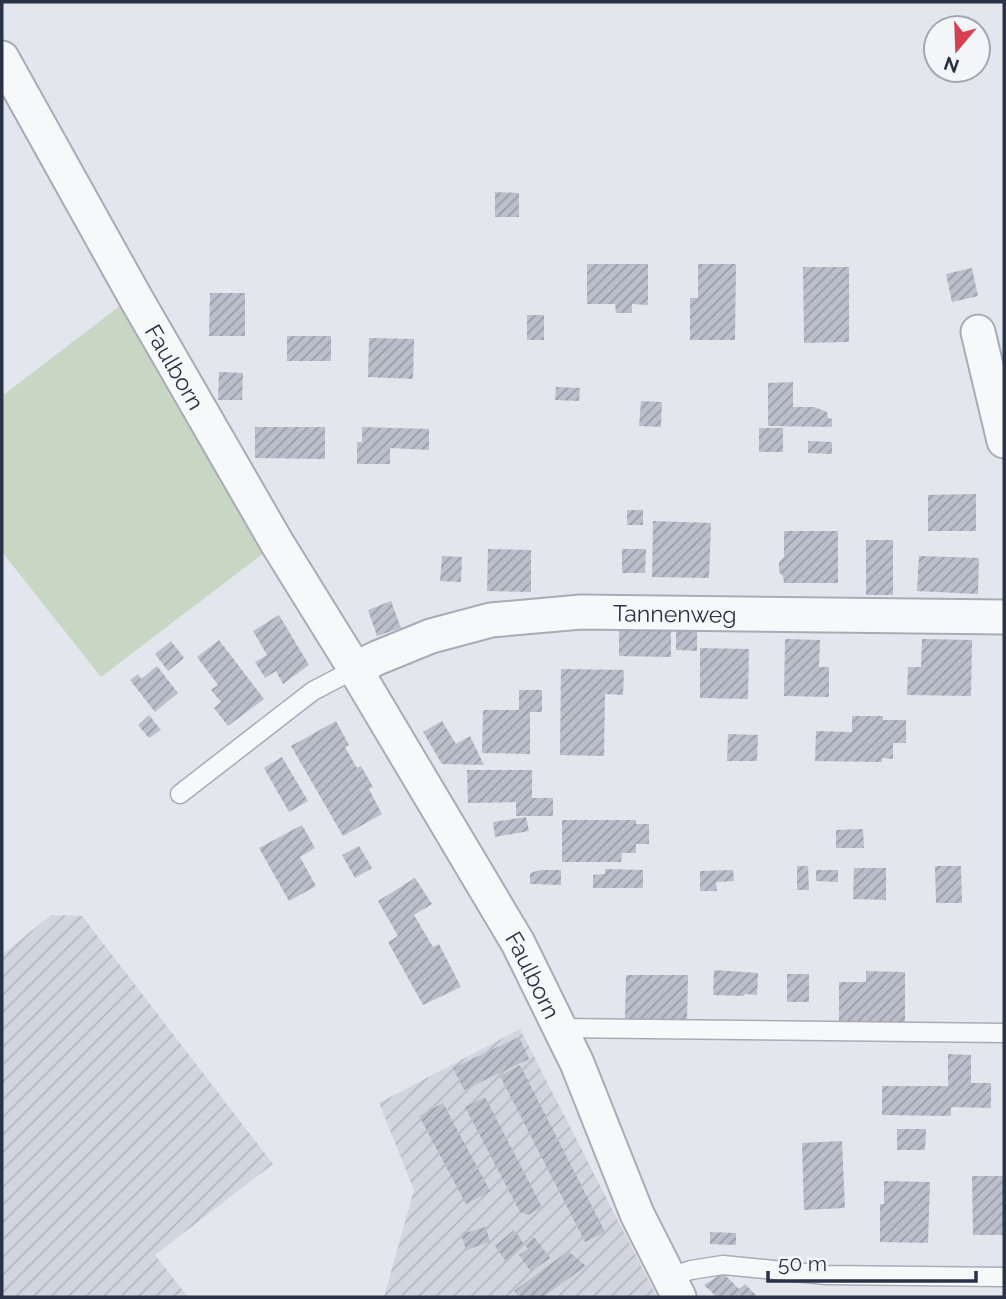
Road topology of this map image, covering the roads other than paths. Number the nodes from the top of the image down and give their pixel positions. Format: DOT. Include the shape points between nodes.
graph roads {
  1 [pos="2,58"];
  2 [pos="978,332"];
  3 [pos="1004,441"];
  4 [pos="1004,617"];
  5 [pos="355,668"];
  6 [pos="180,794"];
  7 [pos="559,1028"];
  8 [pos="1004,1033"];
  9 [pos="1004,1277"];
  10 [pos="674,1287"];
  1 -- 5 [label="street, Faulborn" via="277,542"];
  2 -- 3 [label="street"];
  4 -- 5 [label="street, Tannenweg" via="581,612 491,620 431,636"];
  5 -- 6 [label="lane" via="313,691"];
  5 -- 7 [label="street, Faulborn" via="518,943"];
  7 -- 8 [label="lane"];
  7 -- 10 [label="street, Faulborn" via="637,1214"];
  9 -- 10 [label="lane" via="826,1275 723,1265 691,1270"];
}
